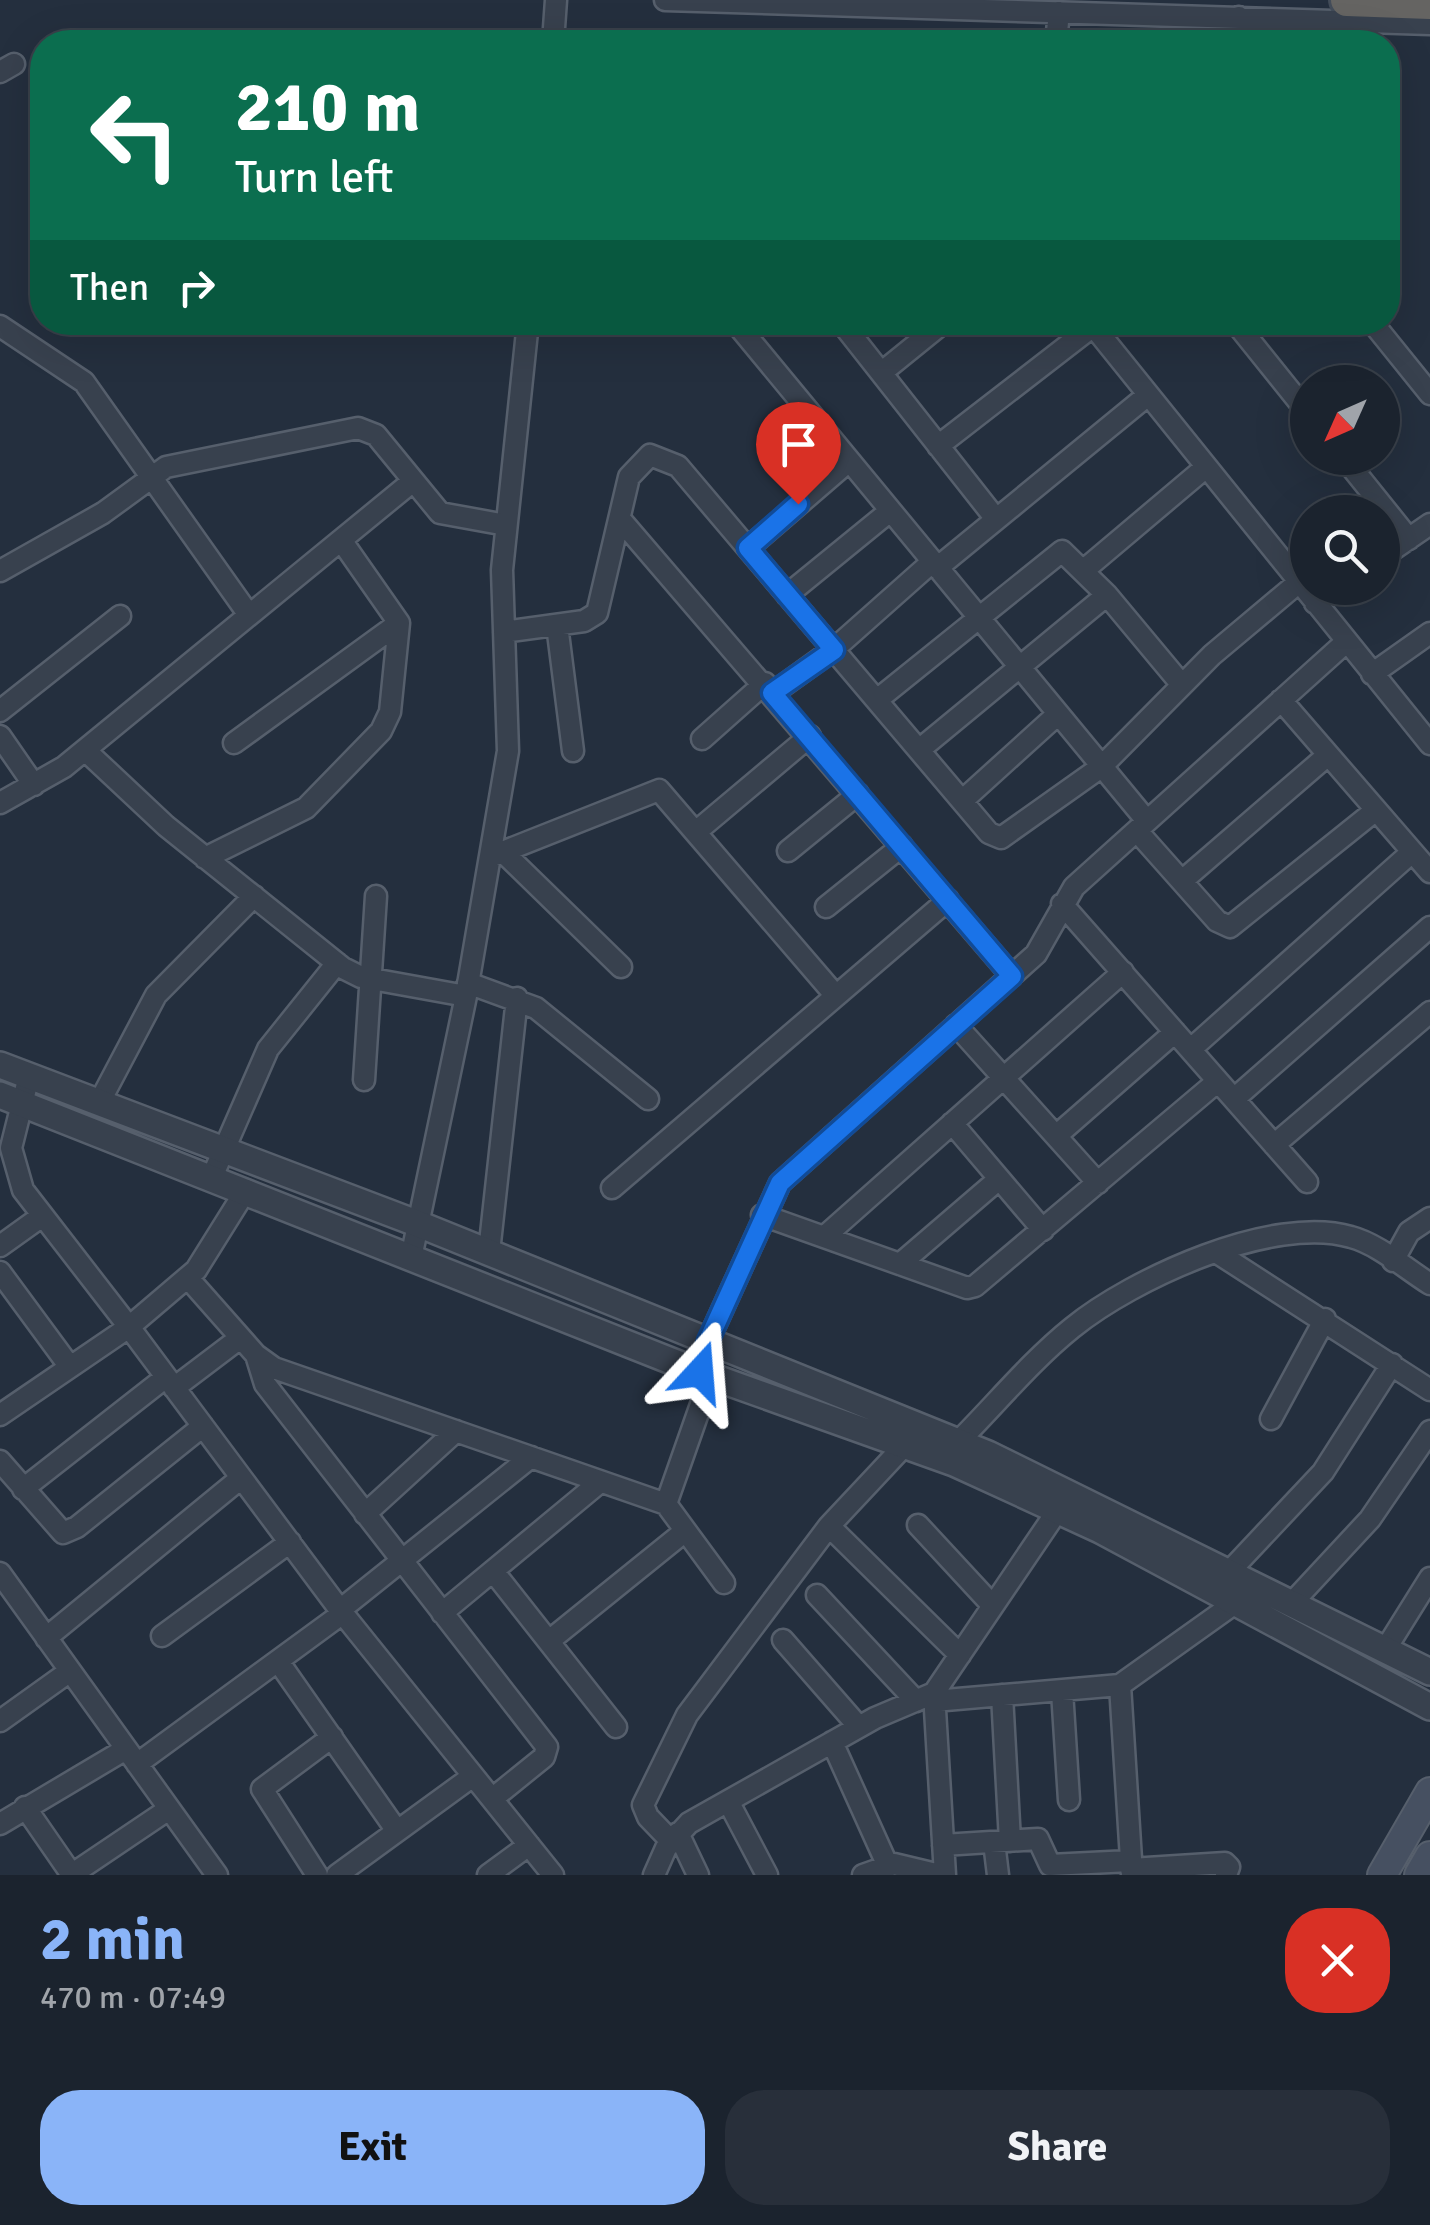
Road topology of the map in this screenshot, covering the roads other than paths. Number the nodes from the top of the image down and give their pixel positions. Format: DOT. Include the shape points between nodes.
graph roads {
  1 [pos="556,0"];
  2 [pos="665,0"];
  3 [pos="1347,0"];
  4 [pos="1430,3"];
  5 [pos="1060,12"];
  6 [pos="1239,17"];
  7 [pos="1430,24"];
  8 [pos="553,30"];
  9 [pos="1058,30"];
  10 [pos="1240,30"];
  11 [pos="0,326"];
  12 [pos="527,335"];
  13 [pos="746,335"];
  14 [pos="851,335"];
  15 [pos="928,335"];
  16 [pos="1078,335"];
  17 [pos="1101,335"];
  18 [pos="1245,335"];
  19 [pos="1382,335"];
  20 [pos="881,373"];
  21 [pos="1290,391"];
  22 [pos="1430,394"];
  23 [pos="1148,395"];
  24 [pos="938,446"];
  25 [pos="848,461"];
  26 [pos="1206,467"];
  27 [pos="1362,475"];
  28 [pos="150,477"];
  29 [pos="412,481"];
  30 [pos="890,510"];
  31 [pos="620,519"];
  32 [pos="996,520"];
  33 [pos="506,525"];
  34 [pos="1423,533"];
  35 [pos="341,540"];
  36 [pos="1400,546"];
  37 [pos="748,548"];
  38 [pos="934,565"];
  39 [pos="1084,570"];
  40 [pos="0,571"];
  41 [pos="1290,572"];
  42 [pos="1290,589"];
  43 [pos="788,594"];
  44 [pos="1107,595"];
  45 [pos="1316,605"];
  46 [pos="250,615"];
  47 [pos="120,616"];
  48 [pos="978,618"];
  49 [pos="399,624"];
  50 [pos="558,624"];
  51 [pos="504,632"];
  52 [pos="1430,634"];
  53 [pos="1346,642"];
  54 [pos="834,650"];
  55 [pos="1020,668"];
  56 [pos="1372,674"];
  57 [pos="1182,685"];
  58 [pos="769,688"];
  59 [pos="877,700"];
  60 [pos="1281,700"];
  61 [pos="0,711"];
  62 [pos="1058,714"];
  63 [pos="0,736"];
  64 [pos="810,736"];
  65 [pos="702,739"];
  66 [pos="234,743"];
  67 [pos="1430,744"];
  68 [pos="85,750"];
  69 [pos="919,750"];
  70 [pos="573,751"];
  71 [pos="1328,755"];
  72 [pos="1102,767"];
  73 [pos="34,785"];
  74 [pos="858,794"];
  75 [pos="962,801"];
  76 [pos="0,803"];
  77 [pos="1376,810"];
  78 [pos="1142,826"];
  79 [pos="697,831"];
  80 [pos="902,846"];
  81 [pos="788,851"];
  82 [pos="1412,852"];
  83 [pos="497,855"];
  84 [pos="205,858"];
  85 [pos="1430,872"];
  86 [pos="1182,881"];
  87 [pos="254,896"];
  88 [pos="376,896"];
  89 [pos="948,900"];
  90 [pos="1062,904"];
  91 [pos="826,908"];
  92 [pos="1430,927"];
  93 [pos="337,963"];
  94 [pos="621,967"];
  95 [pos="1123,972"];
  96 [pos="1012,976"];
  97 [pos="373,979"];
  98 [pos="467,990"];
  99 [pos="836,996"];
  100 [pos="517,998"];
  101 [pos="1430,1012"];
  102 [pos="956,1025"];
  103 [pos="1175,1032"];
  104 [pos="1190,1050"];
  105 [pos="0,1065"];
  106 [pos="29,1076"];
  107 [pos="1003,1078"];
  108 [pos="364,1080"];
  109 [pos="1218,1081"];
  110 [pos="12,1098"];
  111 [pos="648,1099"];
  112 [pos="1234,1099"];
  113 [pos="99,1102"];
  114 [pos="952,1123"];
  115 [pos="1056,1136"];
  116 [pos="1274,1145"];
  117 [pos="222,1149"];
  118 [pos="212,1177"];
  119 [pos="1000,1179"];
  120 [pos="1306,1182"];
  121 [pos="1098,1183"];
  122 [pos="612,1188"];
  123 [pos="246,1190"];
  124 [pos="762,1214"];
  125 [pos="42,1216"];
  126 [pos="1430,1218"];
  127 [pos="416,1223"];
  128 [pos="1043,1230"];
  129 [pos="824,1237"];
  130 [pos="0,1246"];
  131 [pos="489,1252"];
  132 [pos="1216,1252"];
  133 [pos="411,1258"];
  134 [pos="1393,1261"];
  135 [pos="900,1264"];
  136 [pos="0,1272"];
  137 [pos="188,1278"];
  138 [pos="1430,1284"];
  139 [pos="1324,1319"];
  140 [pos="129,1327"];
  141 [pos="240,1338"];
  142 [pos="708,1341"];
  143 [pos="256,1355"];
  144 [pos="1392,1364"];
  145 [pos="70,1368"];
  146 [pos="705,1374"];
  147 [pos="170,1382"];
  148 [pos="1430,1390"];
  149 [pos="0,1416"];
  150 [pos="1271,1419"];
  151 [pos="203,1426"];
  152 [pos="456,1431"];
  153 [pos="1430,1431"];
  154 [pos="958,1442"];
  155 [pos="905,1445"];
  156 [pos="531,1458"];
  157 [pos="0,1460"];
  158 [pos="242,1478"];
  159 [pos="600,1482"];
  160 [pos="24,1490"];
  161 [pos="1063,1502"];
  162 [pos="666,1504"];
  163 [pos="365,1514"];
  164 [pos="918,1525"];
  165 [pos="829,1526"];
  166 [pos="684,1532"];
  167 [pos="290,1542"];
  168 [pos="401,1561"];
  169 [pos="493,1570"];
  170 [pos="0,1573"];
  171 [pos="1228,1573"];
  172 [pos="1430,1578"];
  173 [pos="724,1583"];
  174 [pos="817,1595"];
  175 [pos="20,1600"];
  176 [pos="1252,1603"];
  177 [pos="1291,1604"];
  178 [pos="993,1606"];
  179 [pos="341,1611"];
  180 [pos="0,1612"];
  181 [pos="442,1613"];
  182 [pos="162,1636"];
  183 [pos="46,1638"];
  184 [pos="783,1640"];
  185 [pos="549,1642"];
  186 [pos="1386,1650"];
  187 [pos="960,1656"];
  188 [pos="278,1660"];
  189 [pos="70,1672"];
  190 [pos="1430,1672"];
  191 [pos="1120,1685"];
  192 [pos="1062,1690"];
  193 [pos="1002,1695"];
  194 [pos="928,1698"];
  195 [pos="1430,1707"];
  196 [pos="0,1721"];
  197 [pos="616,1727"];
  198 [pos="859,1727"];
  199 [pos="332,1737"];
  200 [pos="832,1742"];
  201 [pos="131,1756"];
  202 [pos="474,1776"];
  203 [pos="1430,1792"];
  204 [pos="492,1799"];
  205 [pos="1069,1800"];
  206 [pos="728,1801"];
  207 [pos="25,1808"];
  208 [pos="169,1809"];
  209 [pos="0,1824"];
  210 [pos="397,1831"];
  211 [pos="675,1837"];
  212 [pos="1002,1842"];
  213 [pos="529,1845"];
  214 [pos="943,1845"];
  215 [pos="1430,1856"];
  216 [pos="888,1864"];
  217 [pos="1131,1868"];
  218 [pos="72,1875"];
  219 [pos="217,1875"];
  220 [pos="317,1875"];
  221 [pos="337,1875"];
  222 [pos="488,1875"];
  223 [pos="553,1875"];
  224 [pos="654,1875"];
  225 [pos="698,1875"];
  226 [pos="766,1875"];
  227 [pos="862,1875"];
  228 [pos="942,1875"];
  229 [pos="998,1875"];
  230 [pos="1226,1875"];
  231 [pos="1382,1875"];
  232 [pos="1419,1875"];
  1 -- 8 [label="street"];
  2 -- 5 [label="street"];
  3 -- 4 [label="highway"];
  5 -- 6 [label="street"];
  5 -- 9 [label="street"];
  6 -- 7 [label="street"];
  6 -- 10 [label="street"];
  11 -- 28 [label="street" via="84,382"];
  12 -- 33 [label="street"];
  13 -- 25 [label="street"];
  14 -- 20 [label="street"];
  15 -- 20 [label="street"];
  16 -- 24 [label="street"];
  17 -- 23 [label="street"];
  18 -- 21 [label="street"];
  19 -- 22 [label="street"];
  20 -- 24 [label="street"];
  23 -- 26 [label="street"];
  23 -- 32 [label="street"];
  24 -- 32 [label="street"];
  25 -- 30 [label="street"];
  25 -- 37 [label="street"];
  26 -- 39 [label="street"];
  26 -- 41 [label="street"];
  27 -- 34 [label="street"];
  28 -- 29 [label="street" via="176,464 358,428 376,435"];
  28 -- 40 [label="street" via="103,513"];
  28 -- 46 [label="street"];
  29 -- 33 [label="street" via="440,513"];
  29 -- 35 [label="street"];
  30 -- 38 [label="street"];
  30 -- 43 [label="street"];
  31 -- 37 [label="street" via="635,467 650,455 664,457"];
  31 -- 50 [label="street" via="602,608 584,620"];
  31 -- 58 [label="street"];
  32 -- 38 [label="street"];
  33 -- 51 [label="street"];
  34 -- 36 [label="street"];
  35 -- 46 [label="street"];
  35 -- 49 [label="street"];
  37 -- 43 [label="street"];
  38 -- 48 [label="street"];
  38 -- 54 [label="street"];
  39 -- 44 [label="street"];
  39 -- 48 [label="street" via="1070,555 1055,553"];
  42 -- 57 [label="street"];
  43 -- 54 [label="street"];
  44 -- 55 [label="street"];
  44 -- 57 [label="street"];
  45 -- 53 [label="street"];
  46 -- 68 [label="street"];
  47 -- 61 [label="street"];
  48 -- 55 [label="street"];
  48 -- 59 [label="street"];
  49 -- 66 [label="street"];
  49 -- 84 [label="street" via="390,712 381,731 306,808"];
  50 -- 51 [label="street"];
  50 -- 70 [label="street"];
  51 -- 83 [label="street" via="508,751"];
  52 -- 56 [label="street"];
  53 -- 56 [label="street"];
  53 -- 60 [label="street"];
  54 -- 58 [label="street"];
  54 -- 59 [label="street"];
  55 -- 62 [label="street"];
  55 -- 69 [label="street"];
  56 -- 67 [label="street"];
  57 -- 72 [label="street"];
  58 -- 64 [label="street"];
  58 -- 65 [label="street"];
  59 -- 69 [label="street"];
  60 -- 71 [label="street"];
  60 -- 78 [label="street"];
  62 -- 72 [label="street"];
  62 -- 75 [label="street"];
  63 -- 73 [label="street"];
  64 -- 74 [label="street"];
  64 -- 79 [label="street"];
  68 -- 73 [label="street"];
  68 -- 84 [label="street"];
  69 -- 75 [label="street"];
  71 -- 77 [label="street"];
  71 -- 86 [label="street"];
  72 -- 75 [label="street" via="1007,837 990,833"];
  72 -- 78 [label="street"];
  73 -- 76 [label="street"];
  74 -- 80 [label="street"];
  74 -- 81 [label="street"];
  77 -- 82 [label="street"];
  77 -- 86 [label="street" via="1236,925 1218,921"];
  78 -- 86 [label="street"];
  78 -- 90 [label="street"];
  79 -- 83 [label="street" via="667,796 650,790"];
  79 -- 99 [label="street"];
  80 -- 89 [label="street"];
  80 -- 91 [label="street"];
  82 -- 85 [label="street"];
  82 -- 104 [label="street"];
  83 -- 94 [label="street"];
  83 -- 98 [label="street"];
  84 -- 87 [label="street"];
  87 -- 93 [label="street"];
  87 -- 113 [label="street" via="156,995"];
  88 -- 97 [label="street"];
  89 -- 96 [label="street"];
  89 -- 99 [label="street"];
  90 -- 95 [label="street"];
  90 -- 96 [label="street" via="1042,947"];
  92 -- 112 [label="street"];
  93 -- 97 [label="street"];
  93 -- 117 [label="street" via="268,1049"];
  95 -- 103 [label="street"];
  95 -- 107 [label="street"];
  96 -- 102 [label="street"];
  97 -- 98 [label="street"];
  97 -- 108 [label="street"];
  98 -- 100 [label="street"];
  98 -- 127 [label="street"];
  99 -- 122 [label="street"];
  100 -- 111 [label="street"];
  100 -- 131 [label="street"];
  101 -- 116 [label="street"];
  102 -- 107 [label="street"];
  102 -- 124 [label="street" via="780,1183"];
  103 -- 104 [label="street"];
  103 -- 115 [label="street"];
  104 -- 109 [label="street"];
  105 -- 106 [label="street"];
  106 -- 110 [label="street"];
  106 -- 113 [label="street"];
  107 -- 114 [label="street"];
  107 -- 115 [label="street"];
  109 -- 112 [label="street"];
  109 -- 121 [label="street"];
  110 -- 118 [label="street"];
  110 -- 125 [label="street" via="12,1160"];
  112 -- 116 [label="street"];
  113 -- 117 [label="street"];
  114 -- 119 [label="street"];
  114 -- 129 [label="street"];
  115 -- 121 [label="street"];
  116 -- 120 [label="street"];
  117 -- 118 [label="street"];
  117 -- 127 [label="street"];
  118 -- 123 [label="street"];
  119 -- 128 [label="street"];
  119 -- 135 [label="street"];
  121 -- 128 [label="street"];
  123 -- 133 [label="street"];
  123 -- 137 [label="street"];
  124 -- 129 [label="street"];
  124 -- 142 [label="street"];
  125 -- 130 [label="street"];
  125 -- 140 [label="street"];
  126 -- 134 [label="street" via="1409,1232"];
  127 -- 131 [label="street"];
  127 -- 133 [label="street"];
  128 -- 135 [label="street" via="968,1288"];
  129 -- 135 [label="street"];
  131 -- 142 [label="street"];
  132 -- 134 [label="street" via="1274,1234 1347,1236"];
  132 -- 139 [label="street"];
  132 -- 154 [label="street" via="1168,1271 1069,1330"];
  133 -- 146 [label="street"];
  134 -- 138 [label="street"];
  136 -- 145 [label="street"];
  137 -- 140 [label="street"];
  137 -- 141 [label="street"];
  139 -- 144 [label="street"];
  139 -- 150 [label="street"];
  140 -- 145 [label="street"];
  140 -- 147 [label="street"];
  141 -- 143 [label="street"];
  141 -- 147 [label="street"];
  142 -- 146 [label="street"];
  142 -- 154 [label="street"];
  143 -- 152 [label="street" via="274,1368"];
  143 -- 163 [label="street" via="265,1384"];
  144 -- 148 [label="street"];
  144 -- 171 [label="street" via="1323,1472"];
  145 -- 149 [label="street"];
  146 -- 155 [label="street"];
  146 -- 162 [label="street"];
  147 -- 151 [label="street"];
  147 -- 160 [label="street"];
  151 -- 158 [label="street"];
  151 -- 160 [label="street" via="70,1531 56,1530"];
  152 -- 156 [label="street"];
  152 -- 163 [label="street"];
  153 -- 177 [label="street" via="1370,1519"];
  154 -- 161 [label="street"];
  155 -- 161 [label="street"];
  155 -- 165 [label="street"];
  156 -- 159 [label="street"];
  156 -- 168 [label="street"];
  157 -- 160 [label="street"];
  158 -- 167 [label="street"];
  158 -- 183 [label="street"];
  159 -- 162 [label="street"];
  159 -- 169 [label="street"];
  161 -- 171 [label="street"];
  161 -- 176 [label="street"];
  161 -- 178 [label="street"];
  162 -- 166 [label="street"];
  163 -- 168 [label="street"];
  164 -- 178 [label="street"];
  165 -- 187 [label="street"];
  165 -- 211 [label="street" via="678,1728 643,1805"];
  166 -- 173 [label="street"];
  166 -- 185 [label="street"];
  167 -- 179 [label="street"];
  167 -- 182 [label="street"];
  168 -- 179 [label="street"];
  168 -- 181 [label="street"];
  169 -- 181 [label="street"];
  169 -- 185 [label="street"];
  170 -- 175 [label="street"];
  171 -- 176 [label="street"];
  172 -- 186 [label="street"];
  174 -- 194 [label="street"];
  175 -- 180 [label="street"];
  175 -- 183 [label="street"];
  176 -- 177 [label="street"];
  176 -- 191 [label="street"];
  176 -- 195 [label="street"];
  177 -- 186 [label="street"];
  178 -- 187 [label="street"];
  179 -- 188 [label="street"];
  179 -- 202 [label="street"];
  181 -- 204 [label="street" via="547,1747 544,1757"];
  183 -- 189 [label="street"];
  184 -- 198 [label="street"];
  185 -- 197 [label="street"];
  186 -- 190 [label="street"];
  187 -- 194 [label="street"];
  188 -- 199 [label="street"];
  188 -- 201 [label="street"];
  189 -- 196 [label="street"];
  189 -- 201 [label="street"];
  191 -- 192 [label="street"];
  191 -- 217 [label="street"];
  192 -- 193 [label="street"];
  192 -- 205 [label="street"];
  193 -- 194 [label="street"];
  193 -- 212 [label="street"];
  194 -- 198 [label="street"];
  194 -- 214 [label="street"];
  198 -- 200 [label="street"];
  199 -- 210 [label="street"];
  199 -- 220 [label="street" via="262,1788"];
  200 -- 206 [label="street"];
  200 -- 216 [label="street"];
  201 -- 207 [label="street"];
  201 -- 208 [label="street"];
  202 -- 204 [label="street"];
  202 -- 210 [label="street"];
  203 -- 231 [label="main road"];
  204 -- 213 [label="street"];
  206 -- 211 [label="street"];
  206 -- 226 [label="street"];
  207 -- 209 [label="street"];
  207 -- 218 [label="street"];
  208 -- 218 [label="street"];
  208 -- 219 [label="street"];
  210 -- 221 [label="street"];
  211 -- 224 [label="street"];
  211 -- 225 [label="street"];
  212 -- 214 [label="street"];
  212 -- 217 [label="street" via="1042,1841 1050,1865"];
  212 -- 229 [label="street"];
  213 -- 222 [label="street"];
  213 -- 223 [label="street"];
  214 -- 228 [label="street"];
  215 -- 232 [label="main road"];
  216 -- 227 [label="street"];
  216 -- 228 [label="street"];
  217 -- 230 [label="street" via="1224,1863"];
}
